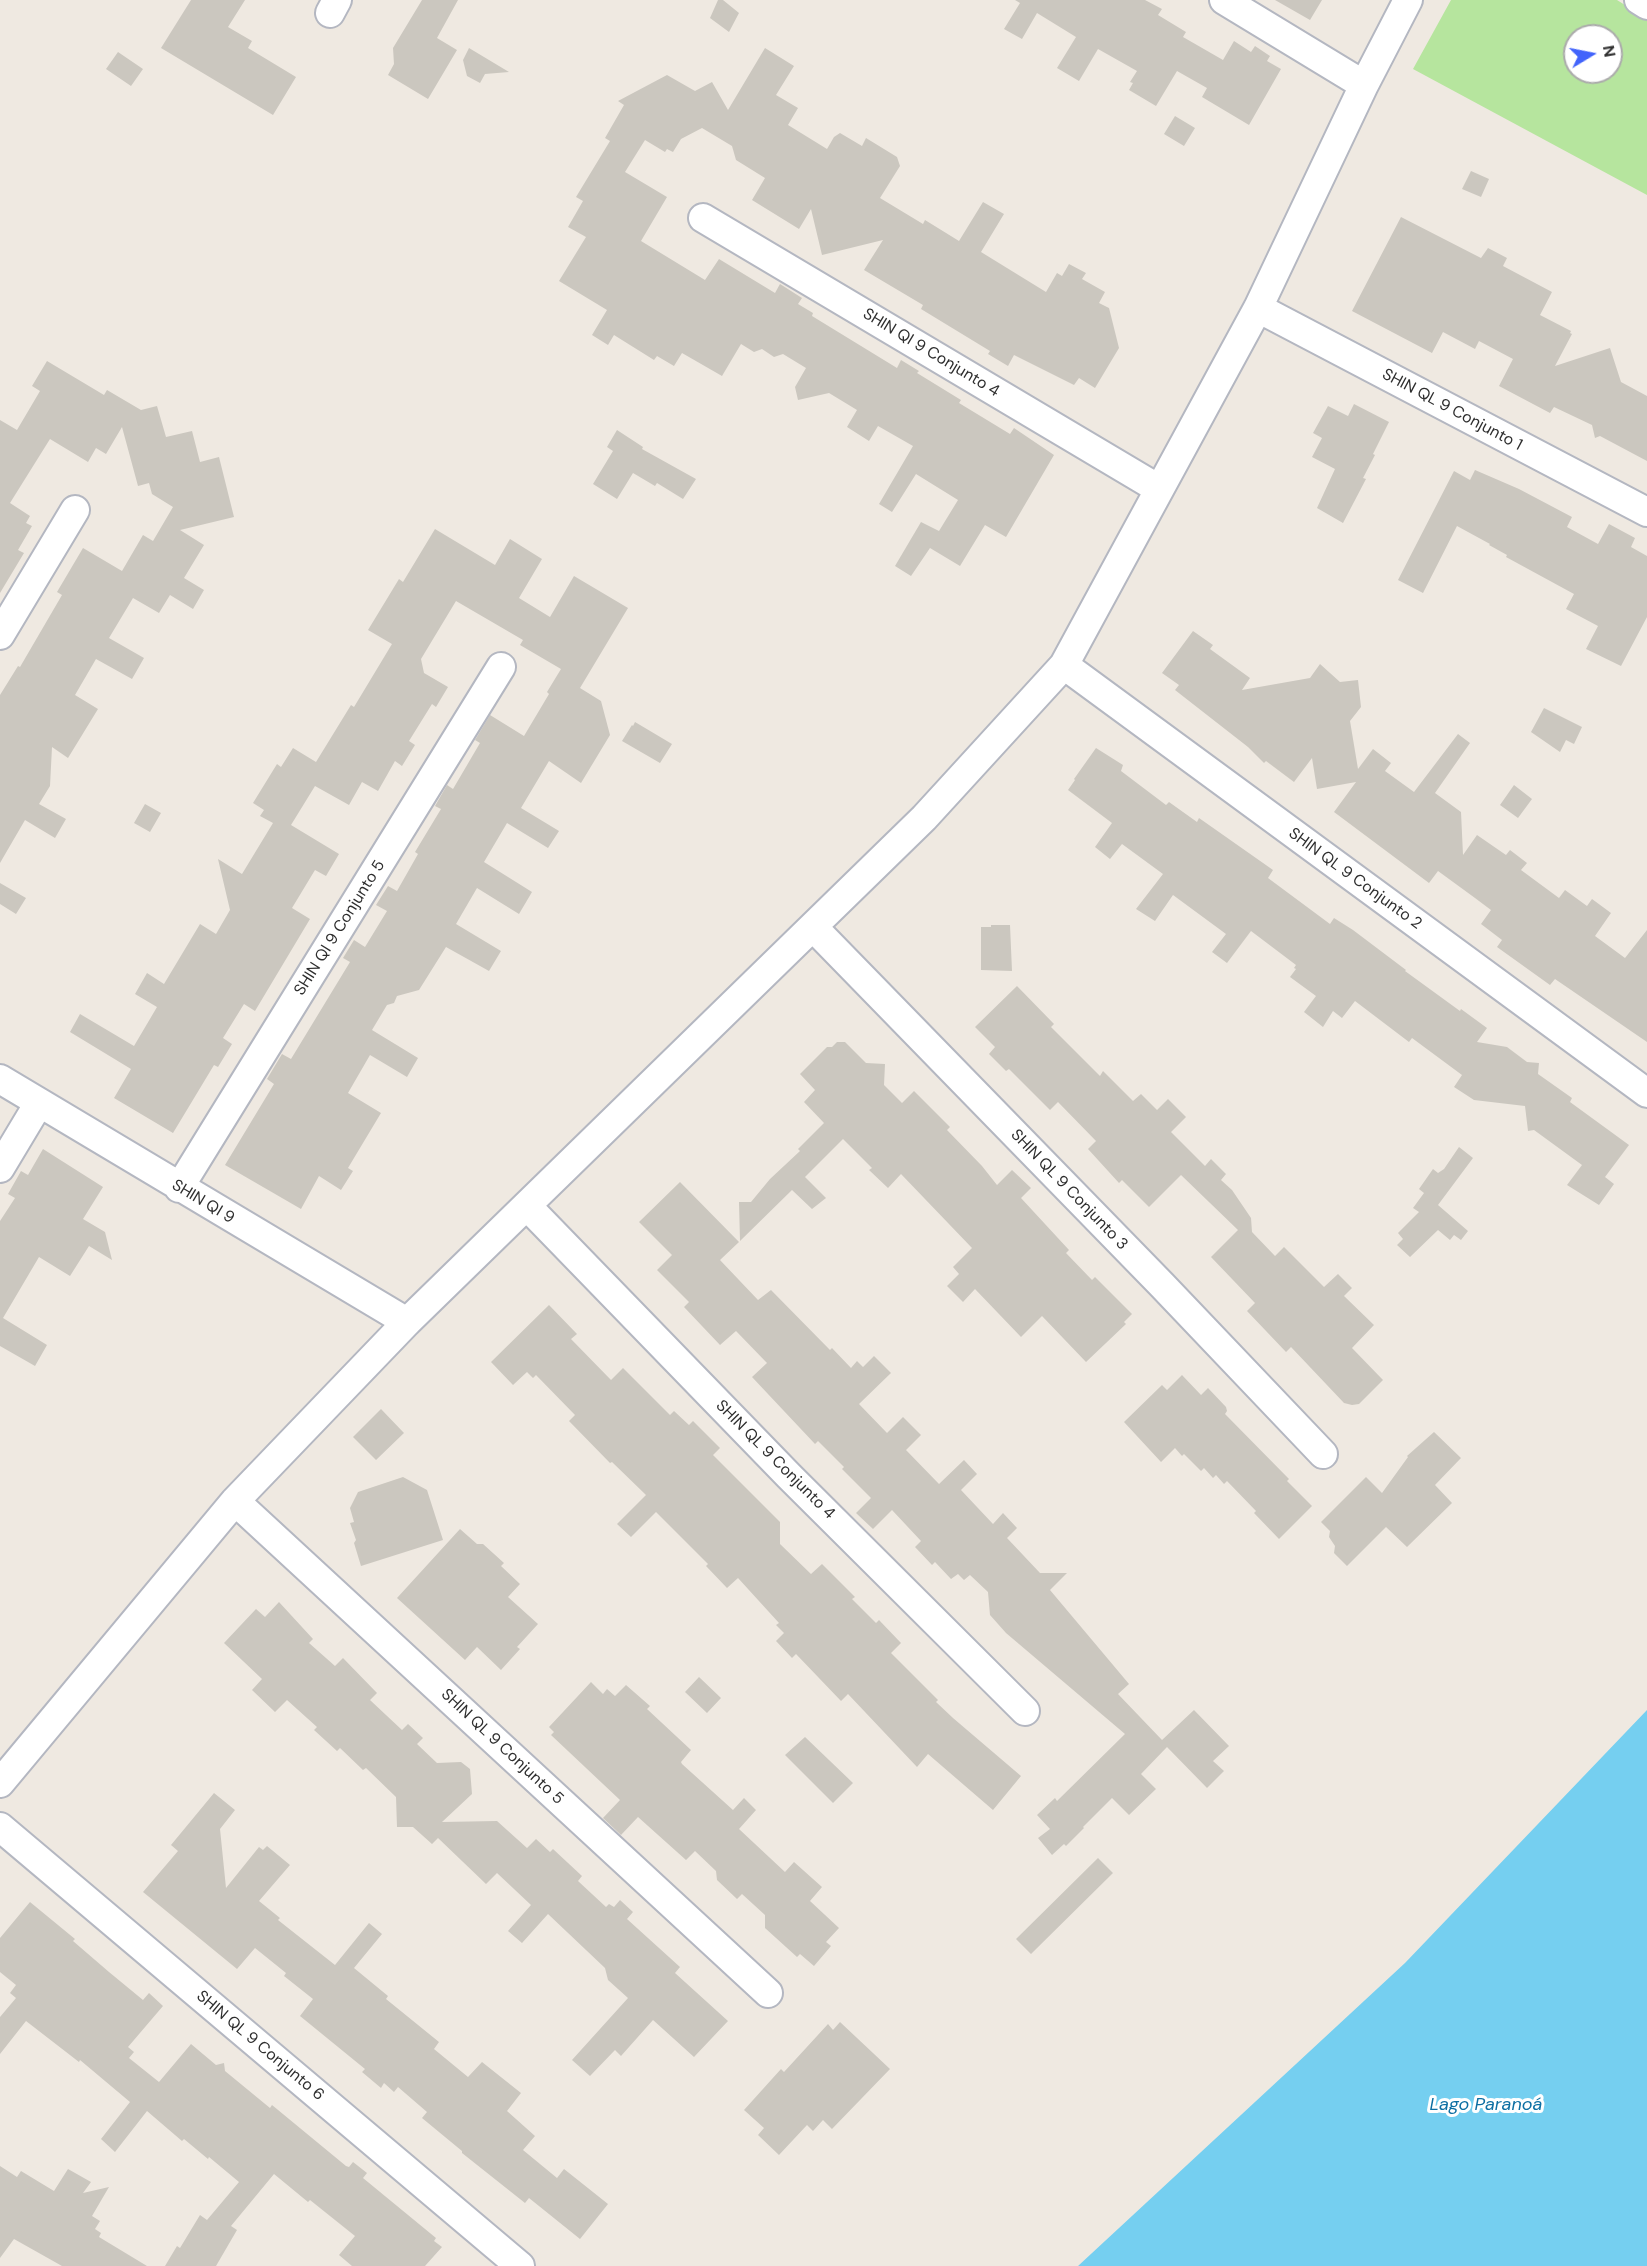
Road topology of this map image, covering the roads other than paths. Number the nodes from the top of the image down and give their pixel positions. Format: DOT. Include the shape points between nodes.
graph roads {
  1 [pos="1224,0"];
  2 [pos="1408,0"];
  3 [pos="1639,0"];
  4 [pos="1647,5"];
  5 [pos="1364,85"];
  6 [pos="704,218"];
  7 [pos="1258,308"];
  8 [pos="1159,489"];
  9 [pos="75,510"];
  10 [pos="1647,512"];
  11 [pos="0,635"];
  12 [pos="1064,665"];
  13 [pos="501,667"];
  14 [pos="813,927"];
  15 [pos="0,1080"];
  16 [pos="1647,1093"];
  17 [pos="39,1103"];
  18 [pos="0,1168"];
  19 [pos="179,1188"];
  20 [pos="527,1206"];
  21 [pos="407,1322"];
  22 [pos="1323,1454"];
  23 [pos="235,1501"];
  24 [pos="1025,1711"];
  25 [pos="0,1783"];
  26 [pos="0,1827"];
  27 [pos="768,1993"];
  28 [pos="520,2266"];
  1 -- 5 [label="street"];
  2 -- 5 [label="street"];
  3 -- 4 [label="street"];
  5 -- 7 [label="street"];
  6 -- 8 [label="street, SHIN QI 9 Conjunto 4"];
  7 -- 8 [label="street"];
  7 -- 10 [label="street, SHIN QL 9 Conjunto 1"];
  8 -- 12 [label="street"];
  9 -- 11 [label="street"];
  12 -- 14 [label="street" via="924,818"];
  12 -- 16 [label="street, SHIN QL 9 Conjunto 2"];
  13 -- 19 [label="street, SHIN QI 9 Conjunto 5"];
  14 -- 20 [label="street"];
  14 -- 22 [label="street, SHIN QL 9 Conjunto 3"];
  15 -- 17 [label="street, SHIN QI 9"];
  17 -- 18 [label="street"];
  17 -- 19 [label="street, SHIN QI 9"];
  19 -- 21 [label="street, SHIN QI 9"];
  20 -- 21 [label="street"];
  20 -- 24 [label="street, SHIN QL 9 Conjunto 4" via="789,1476"];
  21 -- 23 [label="street"];
  23 -- 25 [label="street"];
  23 -- 27 [label="street, SHIN QL 9 Conjunto 5"];
  26 -- 28 [label="street, SHIN QL 9 Conjunto 6"];
}
